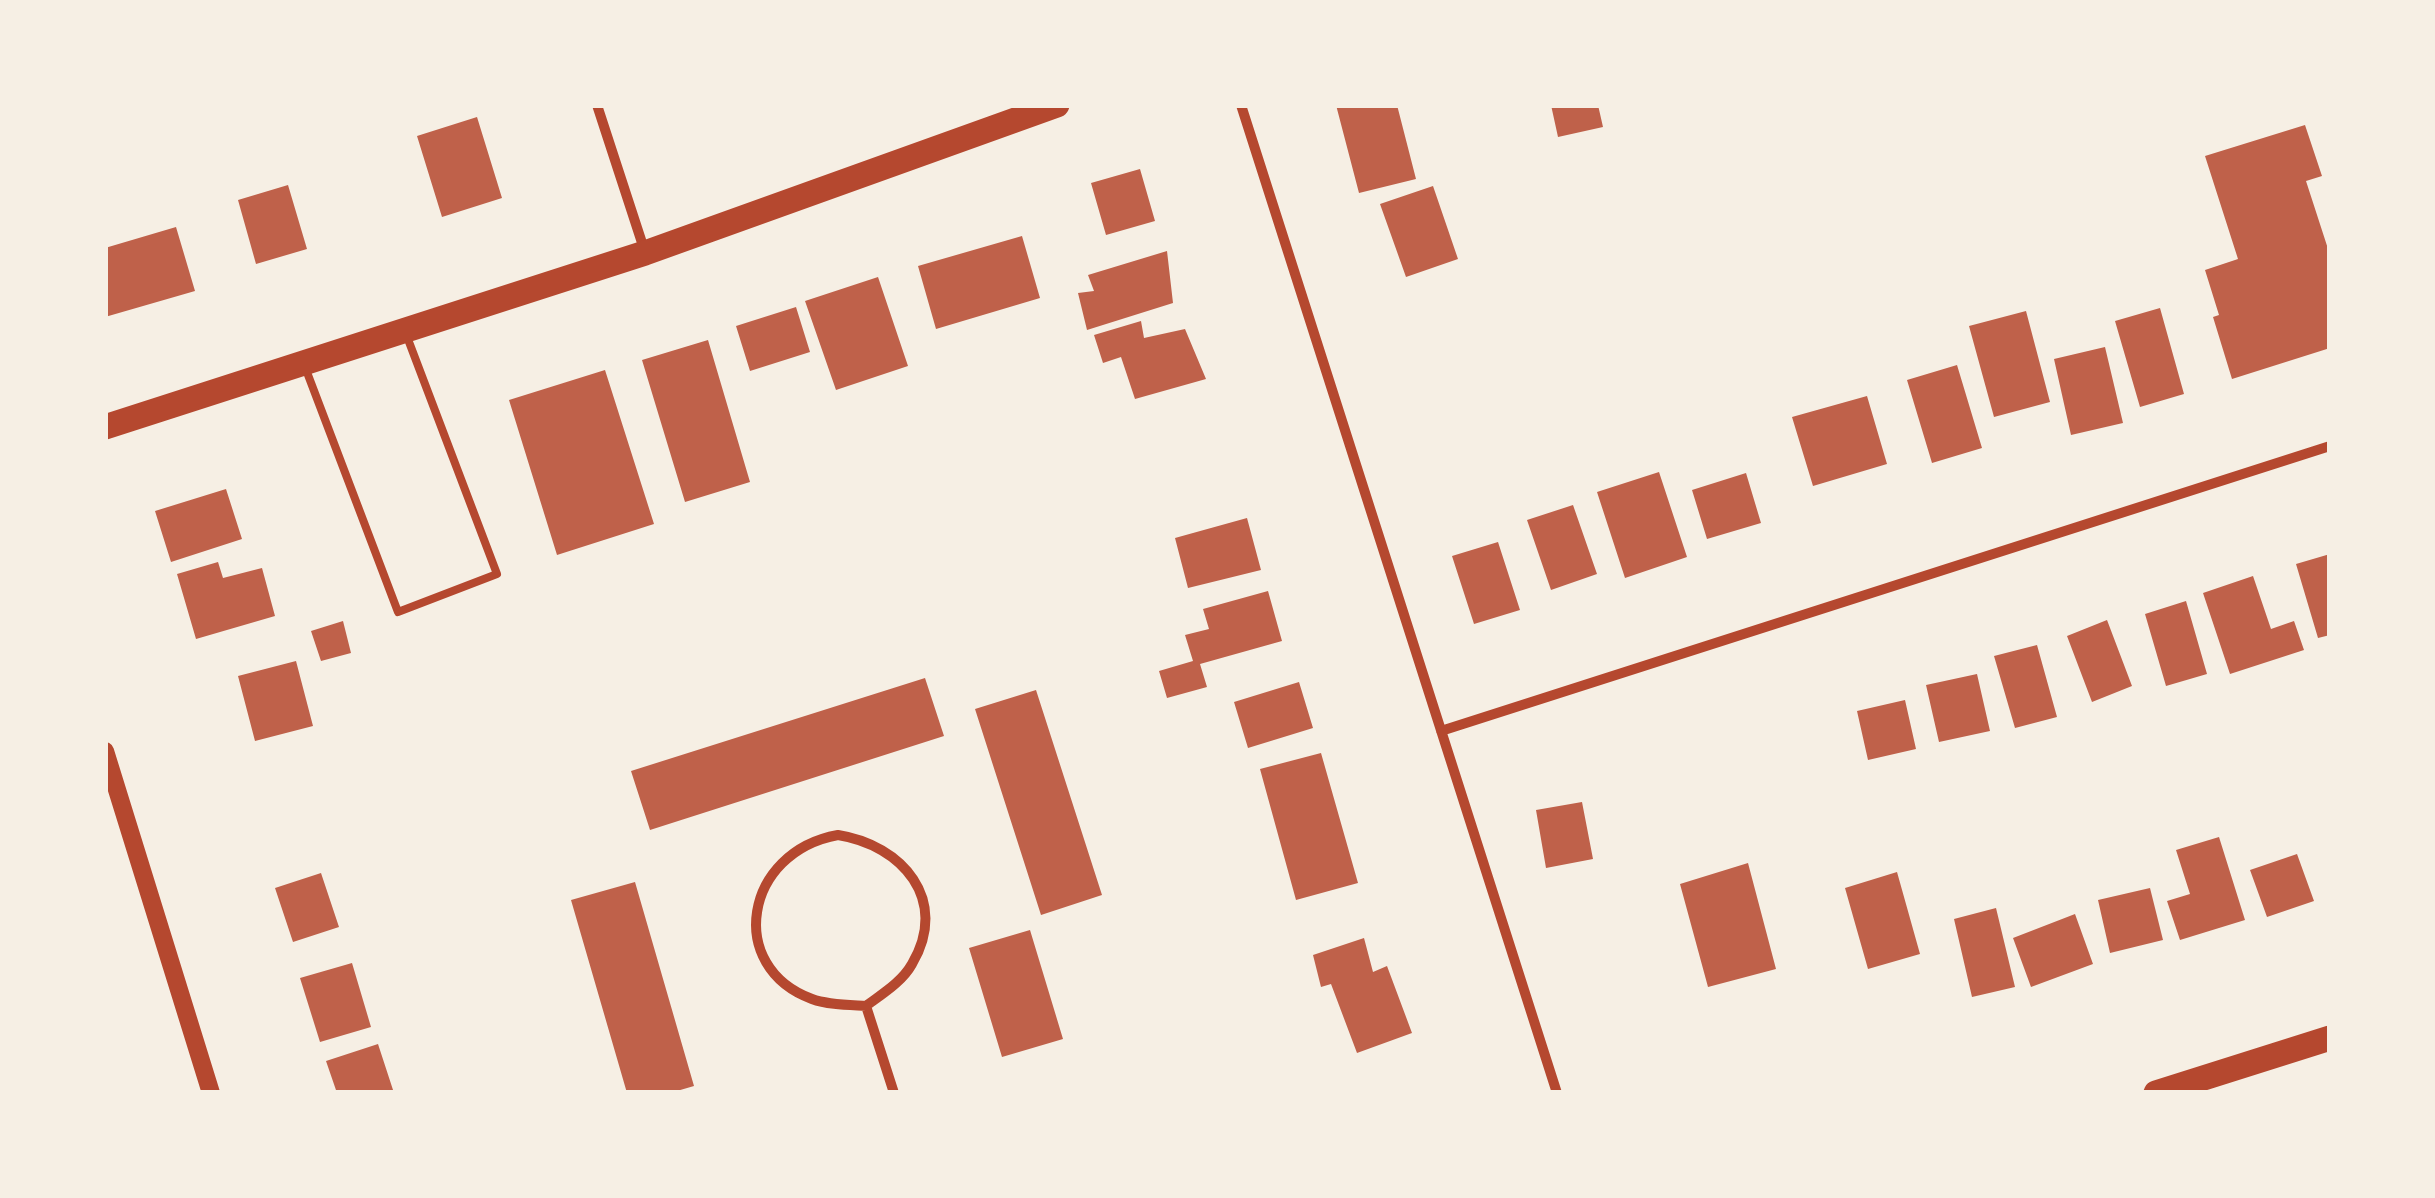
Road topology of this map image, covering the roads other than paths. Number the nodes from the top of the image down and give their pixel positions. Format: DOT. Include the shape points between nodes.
graph roads {
  1 [pos="597,105"];
  2 [pos="1057,105"];
  3 [pos="1241,105"];
  4 [pos="645,253"];
  5 [pos="404,330"];
  6 [pos="304,363"];
  7 [pos="105,427"];
  8 [pos="2330,446"];
  9 [pos="1442,730"];
  10 [pos="105,751"];
  11 [pos="866,1006"];
  12 [pos="2330,1038"];
  13 [pos="2212,1084"];
  14 [pos="210,1093"];
  15 [pos="894,1093"];
  16 [pos="1558,1093"];
  17 [pos="2156,1093"];
  1 -- 4 [label="street"];
  2 -- 4 [label="main road"];
  3 -- 9 [label="street"];
  4 -- 5 [label="main road"];
  5 -- 6 [label="main road"];
  5 -- 6 [label="lane" via="498,574 398,612"];
  6 -- 7 [label="main road"];
  8 -- 9 [label="street"];
  9 -- 16 [label="street"];
  10 -- 14 [label="street"];
  11 -- 11 [label="street" via="910,968 922,945 918,885 901,860 867,840 818,839 791,852 768,877 756,925 764,954 787,984 812,999"];
  11 -- 15 [label="street"];
  12 -- 13 [label="main road"];
  13 -- 17 [label="main road"];
}
